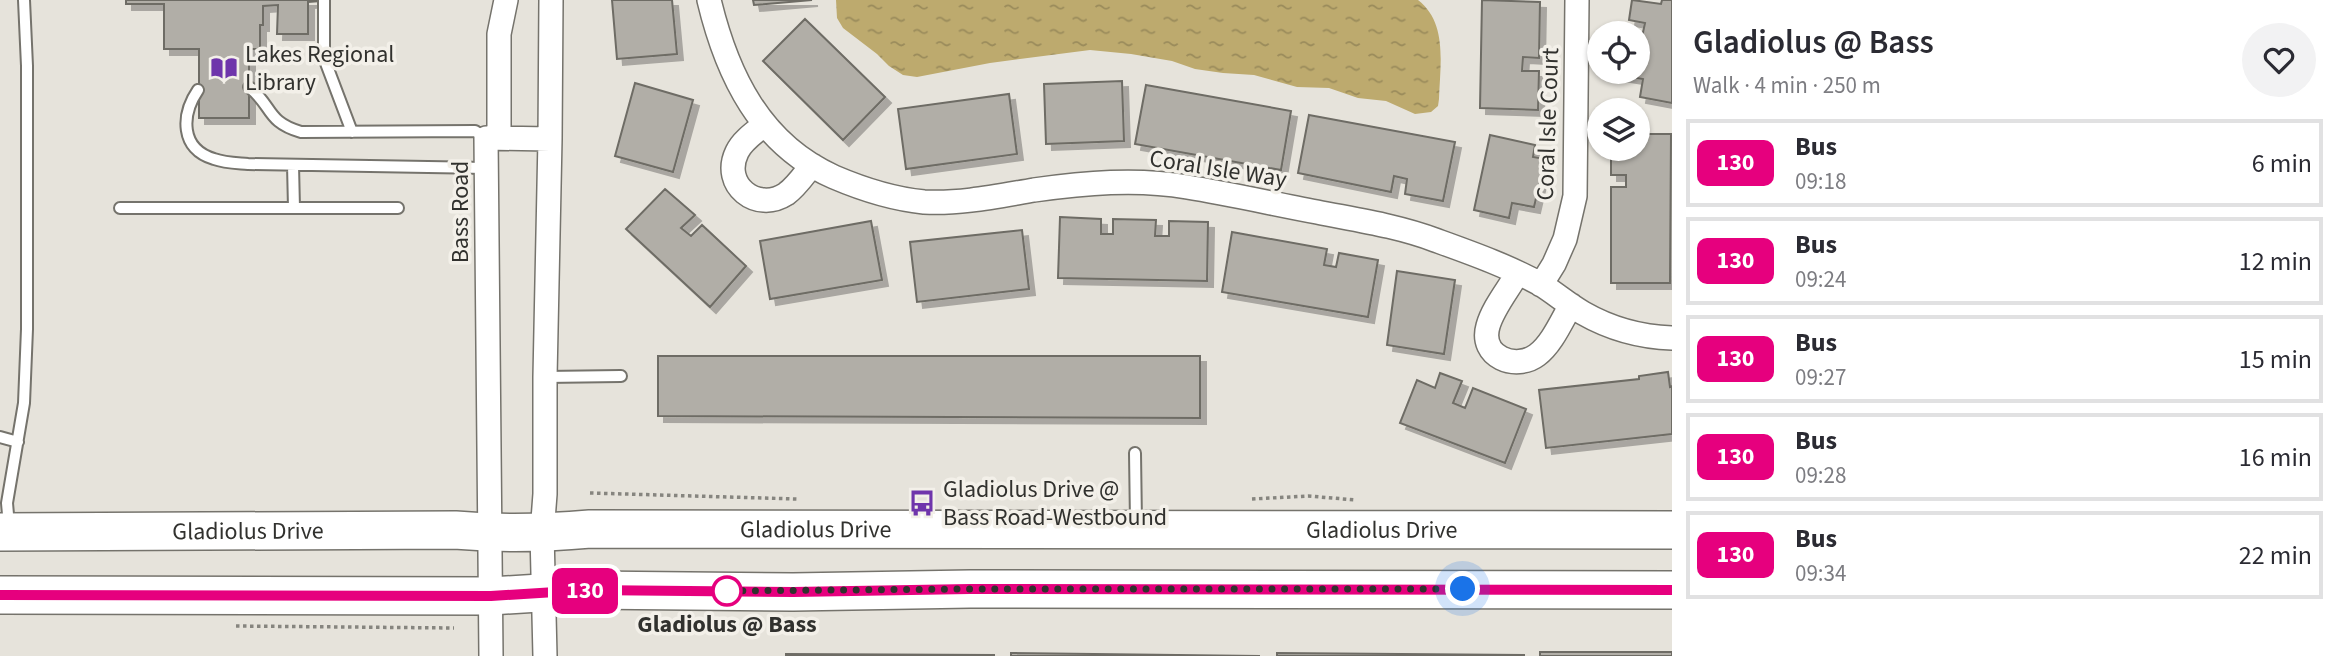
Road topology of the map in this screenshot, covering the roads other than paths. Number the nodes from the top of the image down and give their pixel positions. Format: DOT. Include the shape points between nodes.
graph roads {
  1 [pos="24,0"];
  2 [pos="324,0"];
  3 [pos="506,0"];
  4 [pos="551,0"];
  5 [pos="709,0"];
  6 [pos="1577,0"];
  7 [pos="249,87"];
  8 [pos="198,90"];
  9 [pos="764,125"];
  10 [pos="352,132"];
  11 [pos="493,138"];
  12 [pos="550,139"];
  13 [pos="293,165"];
  14 [pos="812,165"];
  15 [pos="486,167"];
  16 [pos="120,208"];
  17 [pos="294,208"];
  18 [pos="398,208"];
  19 [pos="1517,274"];
  20 [pos="1541,285"];
  21 [pos="1571,305"];
  22 [pos="1672,338"];
  23 [pos="621,376"];
  24 [pos="545,377"];
  25 [pos="0,437"];
  26 [pos="18,442"];
  27 [pos="1135,453"];
  28 [pos="4,516"];
  29 [pos="1137,530"];
  30 [pos="1672,530"];
  31 [pos="489,533"];
  32 [pos="542,533"];
  33 [pos="1672,590"];
  34 [pos="545,593"];
  35 [pos="0,595"];
  36 [pos="491,596"];
  37 [pos="491,656"];
  38 [pos="545,656"];
  1 -- 26 [label="lane" via="27,329"];
  2 -- 10 [label="lane" via="324,58"];
  3 -- 11 [label="street" via="499,34"];
  4 -- 12 [label="street"];
  5 -- 9 [label="street, Coral Isle Way" via="733,76"];
  6 -- 20 [label="street, Coral Isle Court" via="1575,196 1565,239"];
  7 -- 10 [label="lane" via="286,128"];
  8 -- 13 [label="lane" via="186,116 191,142 201,152 226,162"];
  9 -- 14 [label="street, Coral Isle Way"];
  9 -- 14 [label="street" via="737,151 733,167 743,193 756,199 785,195"];
  10 -- 11 [label="lane" via="475,131"];
  11 -- 12 [label="street, Bass Road"];
  11 -- 15 [label="street, Bass Road"];
  12 -- 24 [label="street"];
  13 -- 15 [label="lane"];
  13 -- 17 [label="lane"];
  14 -- 19 [label="street, Coral Isle Way" via="856,186 924,202 1090,184 1184,186 1410,232"];
  15 -- 31 [label="street, Bass Road"];
  16 -- 17 [label="lane"];
  17 -- 18 [label="lane"];
  19 -- 20 [label="street, Coral Isle Way"];
  19 -- 21 [label="street" via="1488,326 1486,337 1496,356 1526,362 1539,354"];
  20 -- 21 [label="street, Coral Isle Way"];
  21 -- 22 [label="street, Coral Isle Way" via="1630,333"];
  23 -- 24 [label="lane"];
  24 -- 32 [label="street"];
  25 -- 26 [label="lane"];
  26 -- 28 [label="lane"];
  27 -- 29 [label="lane"];
  28 -- 31 [label="main road, Gladiolus Drive"];
  29 -- 30 [label="main road, Gladiolus Drive"];
  29 -- 32 [label="main road, Gladiolus Drive"];
  31 -- 32 [label="main road, Gladiolus Drive"];
  31 -- 36 [label="street, Bass Road"];
  32 -- 34 [label="street"];
  33 -- 34 [label="main road"];
  34 -- 36 [label="main road"];
  34 -- 38 [label="street"];
  35 -- 36 [label="main road"];
  36 -- 37 [label="street, Bass Road"];
}
